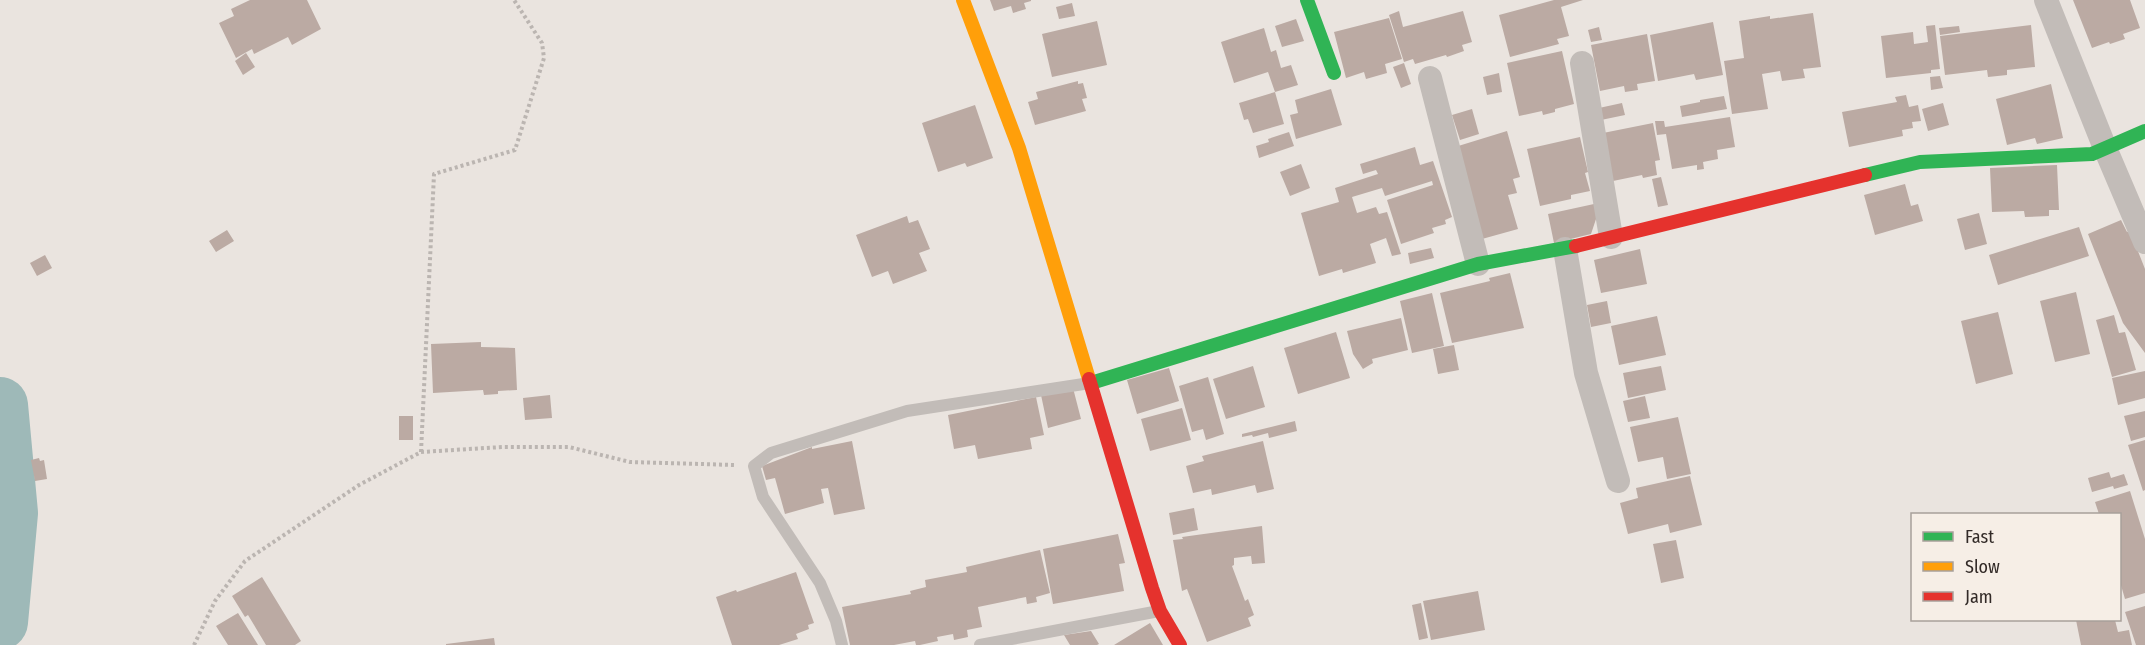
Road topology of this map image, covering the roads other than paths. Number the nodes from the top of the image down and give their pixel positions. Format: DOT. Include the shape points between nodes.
graph roads {
  1 [pos="963,0"];
  2 [pos="1307,0"];
  3 [pos="2046,0"];
  4 [pos="1582,63"];
  5 [pos="1334,74"];
  6 [pos="1430,78"];
  7 [pos="2145,131"];
  8 [pos="2105,148"];
  9 [pos="1611,237"];
  10 [pos="2145,242"];
  11 [pos="1565,249"];
  12 [pos="1478,264"];
  13 [pos="1091,382"];
  14 [pos="1618,481"];
  15 [pos="1160,610"];
  16 [pos="842,645"];
  17 [pos="980,645"];
  18 [pos="1180,645"];
  1 -- 13 [label="street" via="1019,148"];
  2 -- 5 [label="street"];
  3 -- 8 [label="street"];
  4 -- 9 [label="street"];
  6 -- 12 [label="street"];
  7 -- 8 [label="street"];
  8 -- 9 [label="street" via="2092,154 1920,162"];
  8 -- 10 [label="street"];
  9 -- 11 [label="street"];
  11 -- 12 [label="street"];
  11 -- 14 [label="street" via="1586,373"];
  12 -- 13 [label="street"];
  13 -- 15 [label="street"];
  13 -- 16 [label="lane" via="907,411 771,453 754,466 763,497 820,583"];
  15 -- 17 [label="lane"];
  15 -- 18 [label="street"];
}
